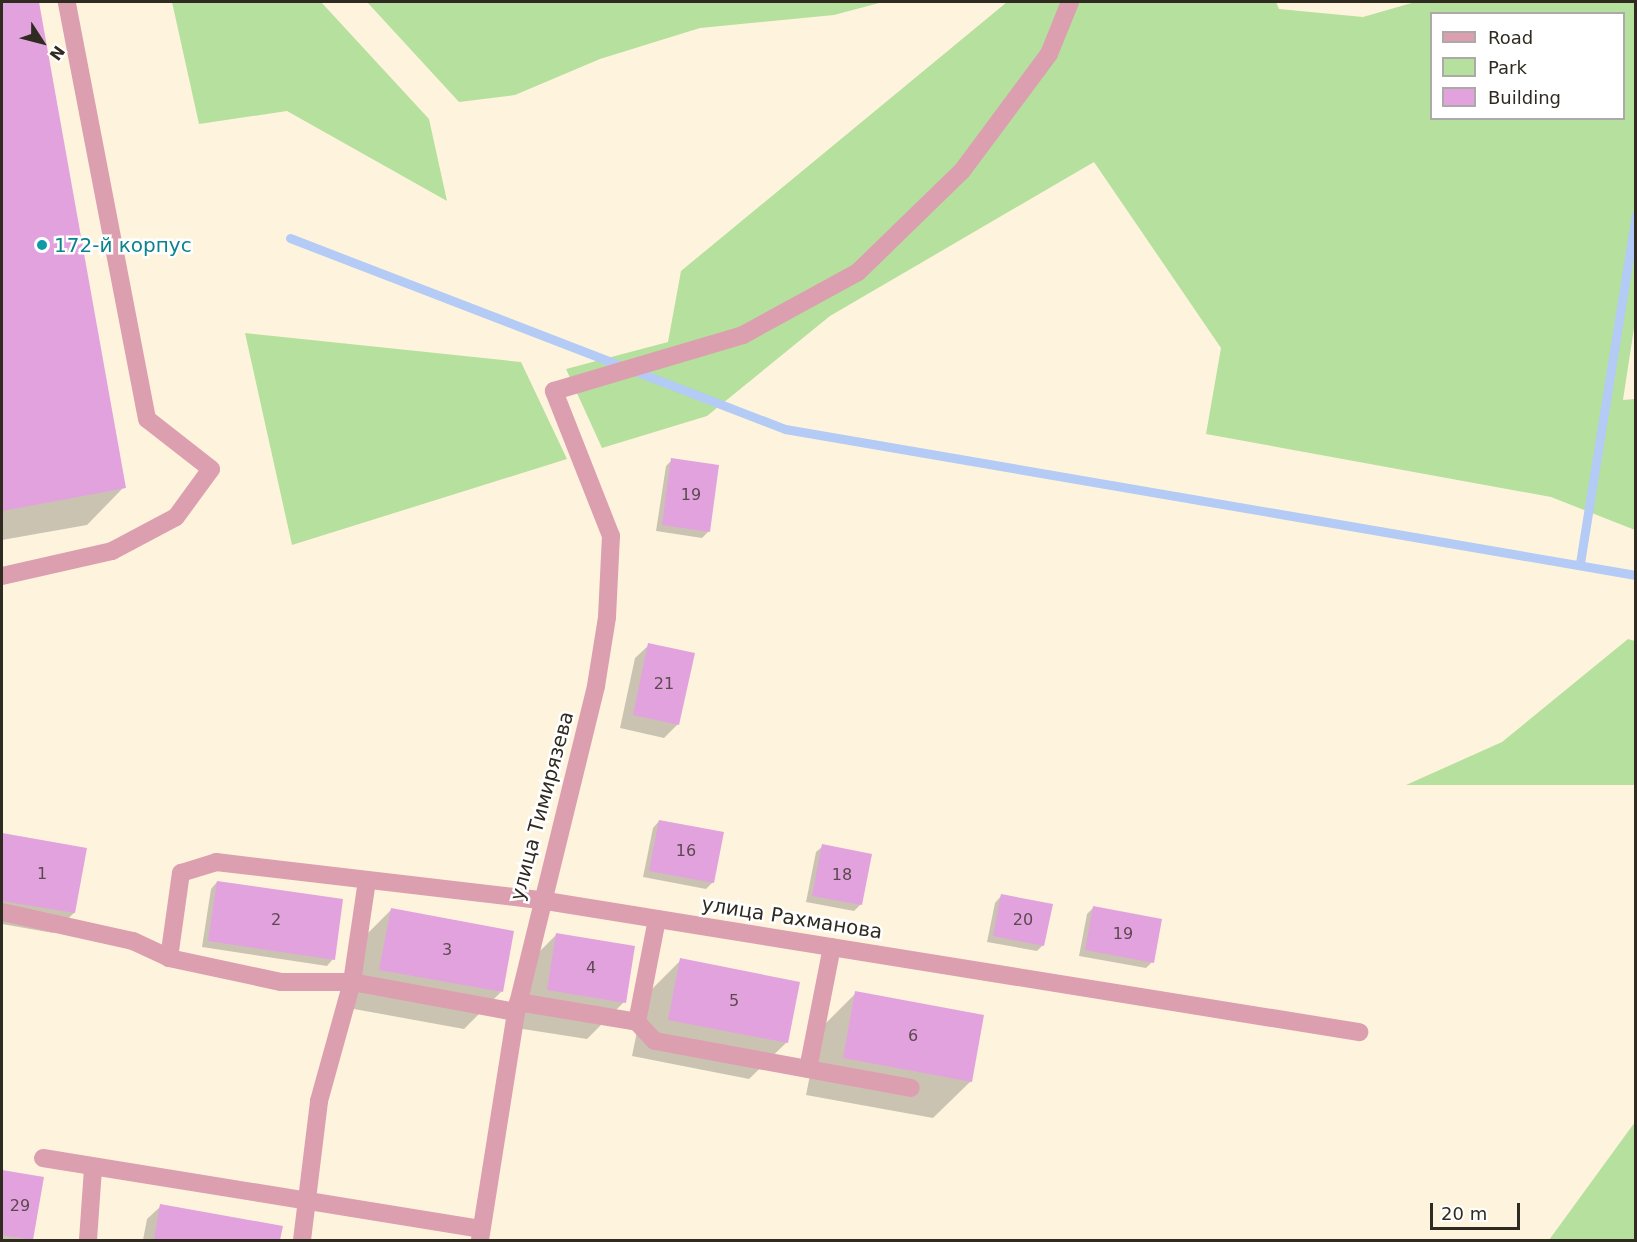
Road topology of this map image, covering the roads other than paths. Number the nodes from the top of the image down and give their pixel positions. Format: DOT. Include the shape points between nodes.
graph roads {
  1 [pos="67,2"];
  2 [pos="1070,2"];
  3 [pos="2,576"];
  4 [pos="367,880"];
  5 [pos="540,900"];
  6 [pos="2,912"];
  7 [pos="657,919"];
  8 [pos="832,947"];
  9 [pos="169,958"];
  10 [pos="352,982"];
  11 [pos="517,1007"];
  12 [pos="637,1022"];
  13 [pos="1359,1032"];
  14 [pos="808,1069"];
  15 [pos="911,1088"];
  16 [pos="43,1158"];
  17 [pos="93,1169"];
  18 [pos="307,1204"];
  19 [pos="480,1235"];
  20 [pos="88,1240"];
  21 [pos="302,1240"];
  1 -- 3 [label="street" via="147,419 211,469 176,517 112,551"];
  2 -- 5 [label="street, улица Тимирязева" via="1049,54 962,171 858,272 743,335 554,391 611,536 596,686"];
  4 -- 5 [label="street, улица Рахманова"];
  4 -- 9 [label="street, улица Рахманова" via="216,862 182,873"];
  4 -- 10 [label="street"];
  5 -- 7 [label="street, улица Рахманова"];
  5 -- 11 [label="street, улица Тимирязева"];
  6 -- 9 [label="street" via="133,940"];
  7 -- 8 [label="street, улица Рахманова"];
  7 -- 12 [label="street"];
  8 -- 13 [label="street, улица Рахманова"];
  8 -- 14 [label="street"];
  9 -- 10 [label="street" via="282,982"];
  10 -- 11 [label="street"];
  10 -- 18 [label="street" via="319,1101"];
  11 -- 12 [label="street"];
  11 -- 19 [label="street, улица Тимирязева"];
  12 -- 14 [label="street" via="655,1041"];
  14 -- 15 [label="street"];
  16 -- 17 [label="street"];
  17 -- 18 [label="street"];
  17 -- 20 [label="street"];
  18 -- 19 [label="street"];
  18 -- 21 [label="street"];
}
